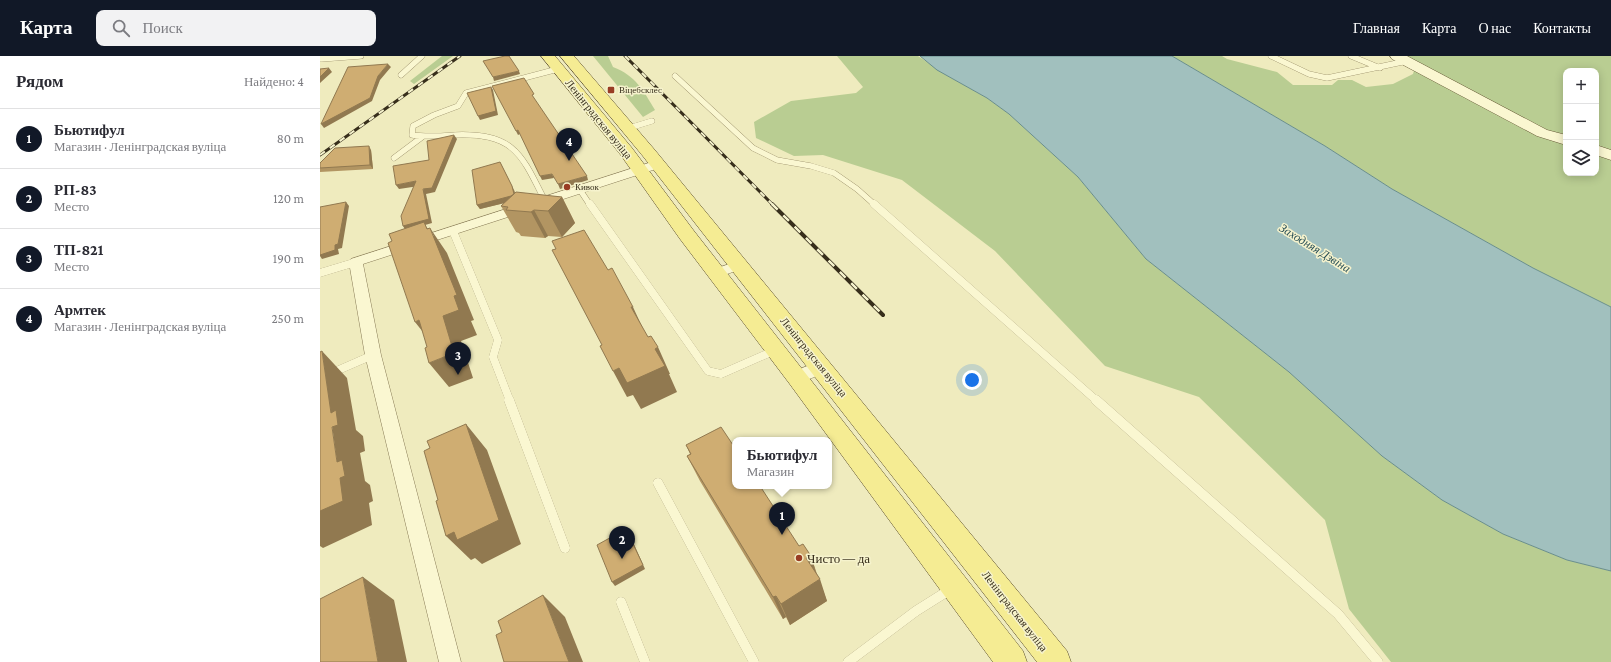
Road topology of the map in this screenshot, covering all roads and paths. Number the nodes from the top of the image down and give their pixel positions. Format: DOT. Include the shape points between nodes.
graph roads {
  1 [pos="361,56"];
  2 [pos="422,56"];
  3 [pos="548,56"];
  4 [pos="1271,56"];
  5 [pos="1351,56"];
  6 [pos="322,58"];
  7 [pos="1402,59"];
  8 [pos="563,62"];
  9 [pos="1380,68"];
  10 [pos="402,75"];
  11 [pos="675,76"];
  12 [pos="652,121"];
  13 [pos="629,128"];
  14 [pos="422,137"];
  15 [pos="1563,139"];
  16 [pos="1599,151"];
  17 [pos="1611,155"];
  18 [pos="394,158"];
  19 [pos="658,164"];
  20 [pos="640,170"];
  21 [pos="580,190"];
  22 [pos="544,201"];
  23 [pos="453,231"];
  24 [pos="356,262"];
  25 [pos="739,265"];
  26 [pos="320,272"];
  27 [pos="716,273"];
  28 [pos="777,349"];
  29 [pos="373,355"];
  30 [pos="821,366"];
  31 [pos="798,377"];
  32 [pos="320,378"];
  33 [pos="658,483"];
  34 [pos="565,548"];
  35 [pos="955,586"];
  36 [pos="620,602"];
  37 [pos="450,662"];
  38 [pos="645,662"];
  39 [pos="754,662"];
  40 [pos="848,662"];
  41 [pos="1012,662"];
  42 [pos="1056,662"];
  43 [pos="1378,662"];
  1 -- 6 [label="lane"];
  2 -- 10 [label="lane"];
  3 -- 8 [label="main road, Ленінградская вуліца"];
  4 -- 9 [label="lane" via="1309,74 1327,78"];
  5 -- 9 [label="lane"];
  7 -- 9 [label="lane"];
  7 -- 15 [label="street" via="1542,133"];
  8 -- 13 [label="main road, Ленінградская вуліца"];
  8 -- 14 [label="lane" via="466,92 458,106 413,126 412,135"];
  8 -- 20 [label="main road, Ленінградская вуліца"];
  11 -- 43 [label="lane" via="754,148 777,160 834,173 857,189 1338,614"];
  12 -- 13 [label="lane"];
  13 -- 19 [label="main road, Ленінградская вуліца"];
  14 -- 18 [label="lane"];
  14 -- 22 [label="lane" via="473,134 502,139 515,148 526,163"];
  16 -- 17 [label="street"];
  19 -- 20 [label="street"];
  19 -- 25 [label="main road, Ленінградская вуліца"];
  20 -- 21 [label="street"];
  20 -- 27 [label="main road, Ленінградская вуліца"];
  21 -- 22 [label="street"];
  21 -- 28 [label="lane" via="708,371 720,374"];
  22 -- 23 [label="street"];
  23 -- 24 [label="street"];
  23 -- 34 [label="lane" via="498,340 493,357"];
  24 -- 26 [label="lane"];
  24 -- 29 [label="street"];
  25 -- 27 [label="street"];
  25 -- 30 [label="main road, Ленінградская вуліца"];
  27 -- 28 [label="main road, Ленінградская вуліца"];
  28 -- 31 [label="main road, Ленінградская вуліца"];
  29 -- 32 [label="lane"];
  29 -- 37 [label="street"];
  30 -- 31 [label="street"];
  30 -- 42 [label="main road, Ленінградская вуліца"];
  31 -- 35 [label="main road, Ленінградская вуліца"];
  33 -- 39 [label="lane"];
  35 -- 40 [label="lane" via="916,611"];
  35 -- 41 [label="main road, Ленінградская вуліца"];
  36 -- 38 [label="lane"];
}
